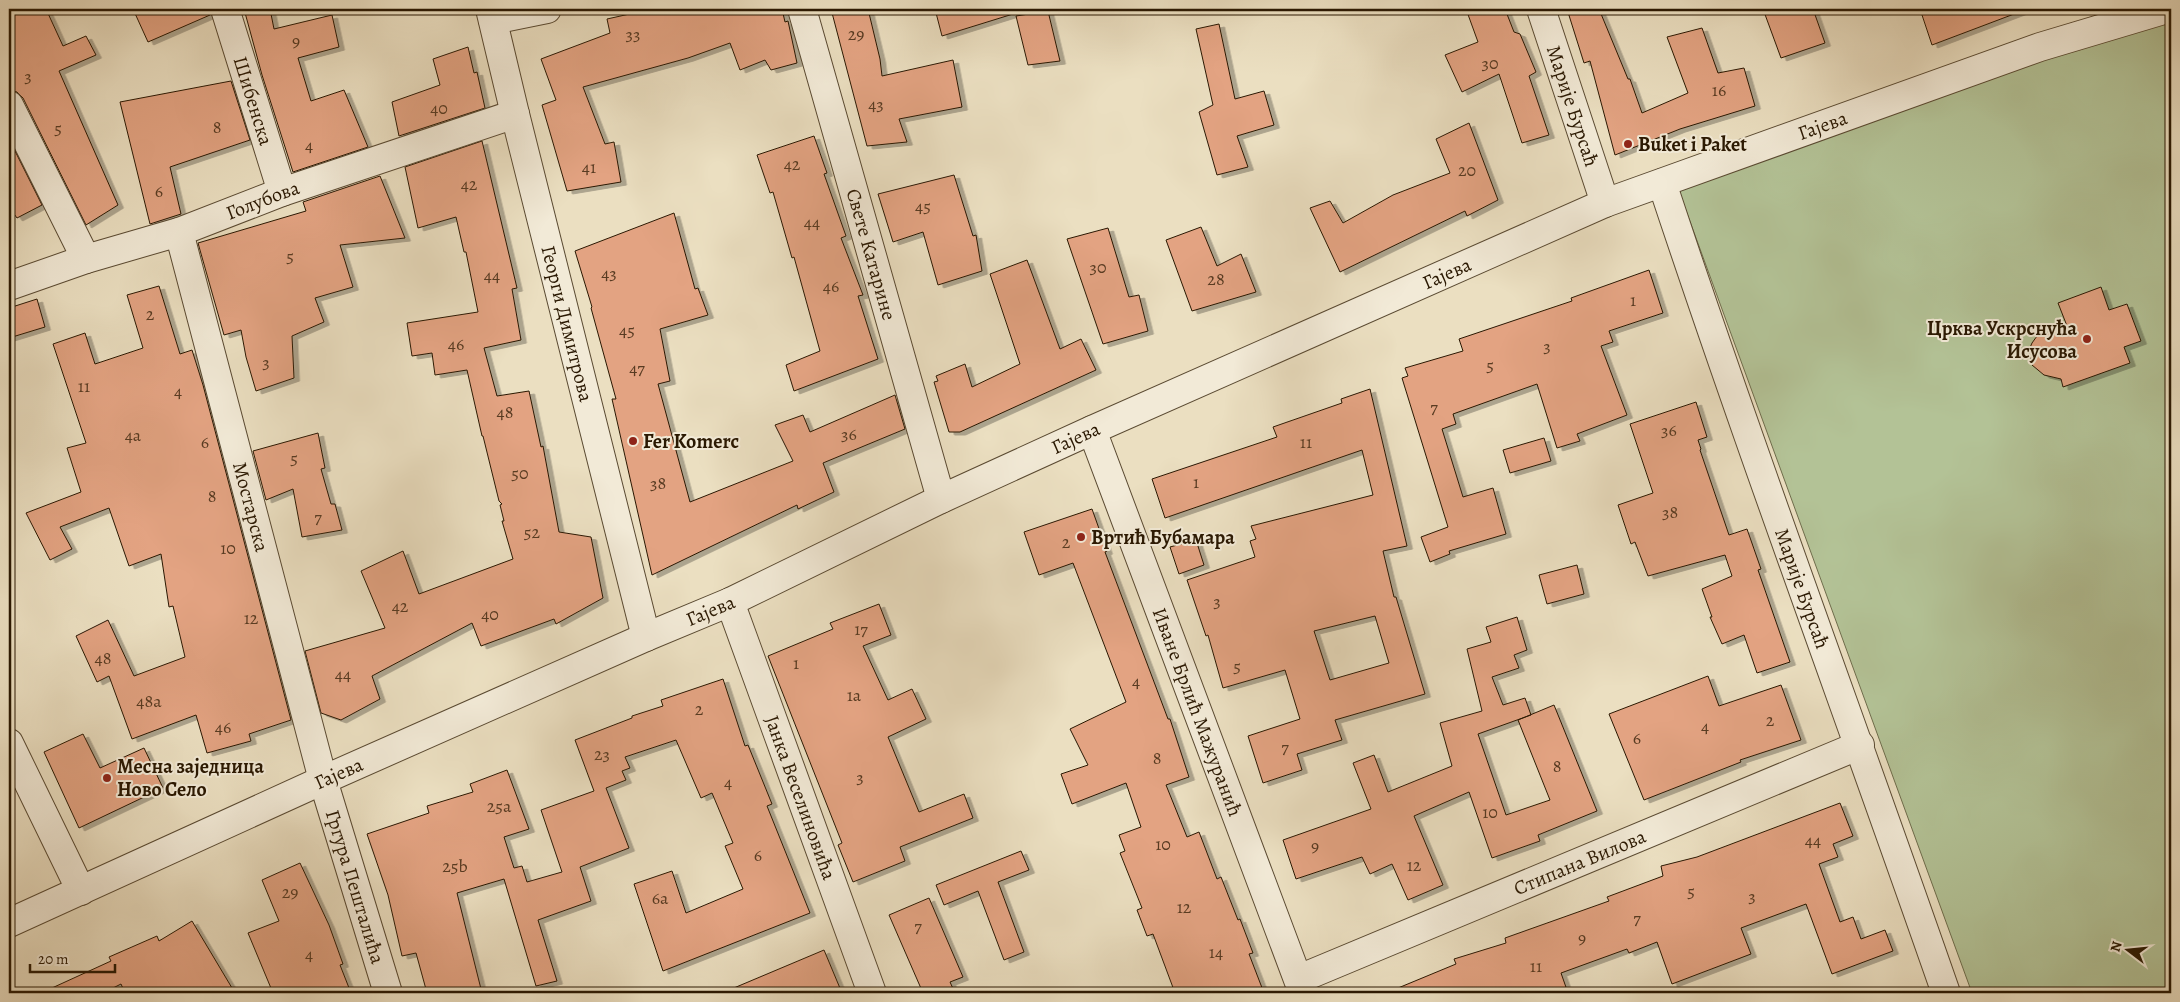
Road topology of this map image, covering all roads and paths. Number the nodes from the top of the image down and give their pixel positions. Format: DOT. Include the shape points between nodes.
graph roads {
  1 [pos="225,9"];
  2 [pos="547,9"];
  3 [pos="802,9"];
  4 [pos="1541,9"];
  5 [pos="2167,9"];
  6 [pos="491,14"];
  7 [pos="9,105"];
  8 [pos="515,114"];
  9 [pos="1662,182"];
  10 [pos="282,192"];
  11 [pos="1605,203"];
  12 [pos="179,232"];
  13 [pos="86,259"];
  14 [pos="9,286"];
  15 [pos="1092,430"];
  16 [pos="941,499"];
  17 [pos="730,602"];
  18 [pos="646,637"];
  19 [pos="9,743"];
  20 [pos="1860,745"];
  21 [pos="323,780"];
  22 [pos="81,891"];
  23 [pos="9,923"];
  24 [pos="1301,986"];
  25 [pos="388,993"];
  26 [pos="872,993"];
  27 [pos="1946,993"];
  1 -- 10 [label="street, Шибенска"];
  2 -- 6 [label="street"];
  3 -- 16 [label="street, Свете Катарине"];
  4 -- 11 [label="street, Марије Бурсаћ"];
  5 -- 9 [label="street, Гајева" via="2040,47"];
  6 -- 8 [label="street, Георги Димитрова"];
  7 -- 13 [label="street"];
  8 -- 10 [label="street, Голубова"];
  8 -- 18 [label="street, Георги Димитрова"];
  9 -- 11 [label="street, Гајева"];
  9 -- 20 [label="street, Марије Бурсаћ" via="1755,456"];
  10 -- 12 [label="street, Голубова"];
  11 -- 15 [label="street, Гајева"];
  12 -- 13 [label="street, Голубова"];
  12 -- 21 [label="street, Мостарска"];
  13 -- 14 [label="street, Голубова"];
  15 -- 16 [label="street, Гајева"];
  15 -- 24 [label="street, Иване Брлић Мажуранић"];
  16 -- 17 [label="street, Гајева"];
  17 -- 18 [label="street, Гајева"];
  17 -- 26 [label="street, Јанка Веселиновића"];
  18 -- 21 [label="street, Гајева"];
  19 -- 22 [label="street"];
  20 -- 24 [label="street, Стипана Вилова"];
  20 -- 27 [label="street, Марије Бурсаћ"];
  21 -- 22 [label="street, Гајева"];
  21 -- 25 [label="street, Гргура Пешталића"];
  22 -- 23 [label="street, Гајева"];
}
